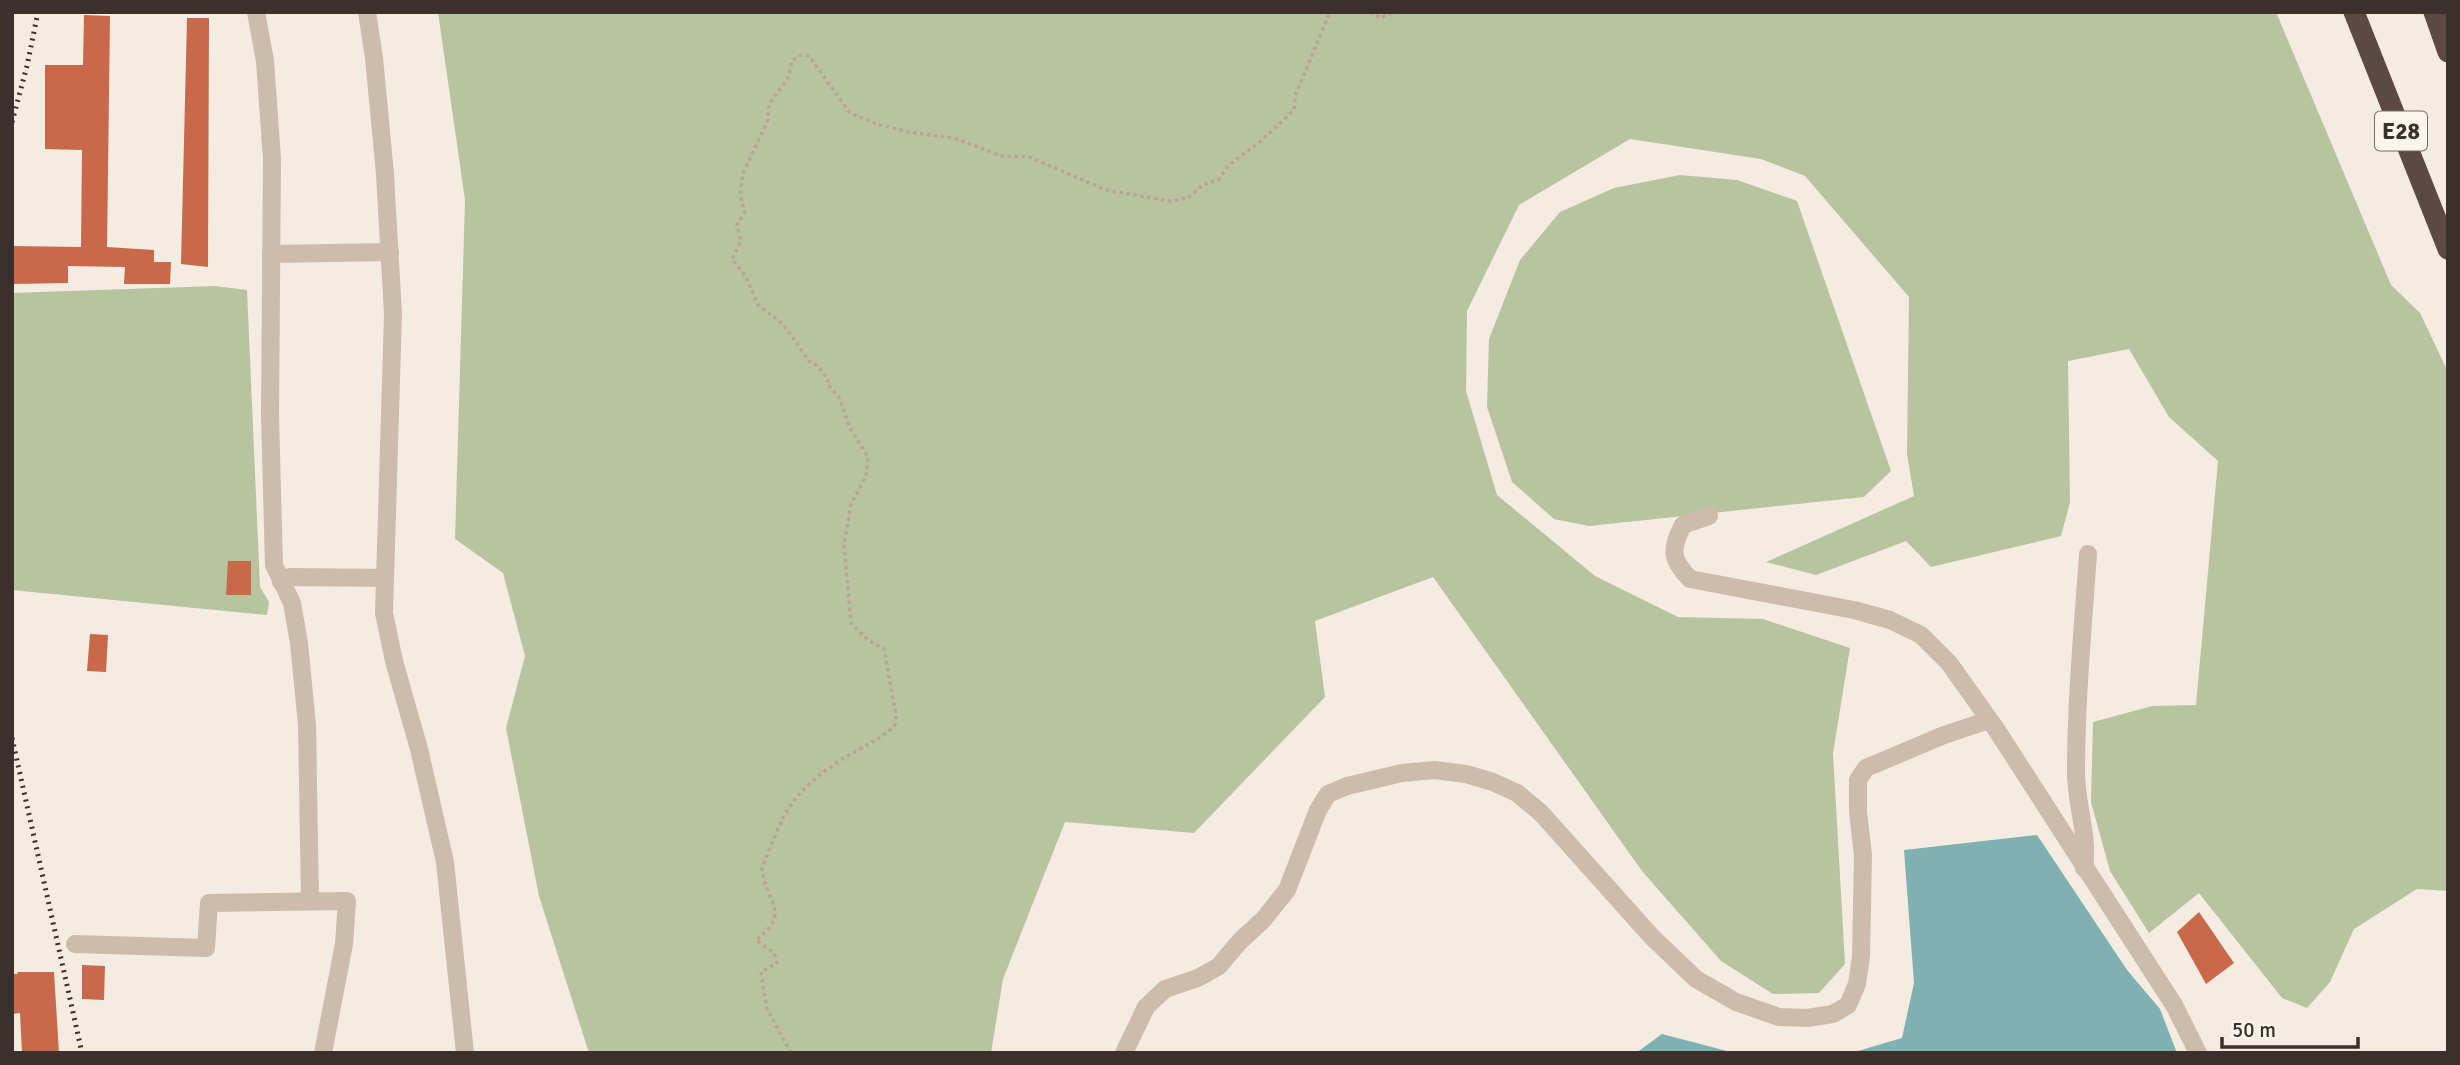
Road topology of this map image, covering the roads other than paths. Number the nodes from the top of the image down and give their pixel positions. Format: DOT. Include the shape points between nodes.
graph roads {
  1 [pos="256,12"];
  2 [pos="367,12"];
  3 [pos="2354,12"];
  4 [pos="2434,12"];
  5 [pos="2448,52"];
  6 [pos="2448,249"];
  7 [pos="390,252"];
  8 [pos="271,254"];
  9 [pos="1709,516"];
  10 [pos="2088,554"];
  11 [pos="384,578"];
  12 [pos="281,582"];
  13 [pos="1989,720"];
  14 [pos="2084,868"];
  15 [pos="310,900"];
  16 [pos="75,944"];
  17 [pos="323,1053"];
  18 [pos="465,1053"];
  19 [pos="1124,1053"];
  20 [pos="2198,1053"];
  1 -- 8 [label="street" via="265,61 271,147"];
  2 -- 7 [label="street"];
  3 -- 6 [label="highway, E28"];
  4 -- 5 [label="highway"];
  7 -- 8 [label="street"];
  7 -- 11 [label="street" via="393,314"];
  8 -- 12 [label="street" via="274,565"];
  9 -- 13 [label="street" via="1683,525 1674,543 1676,564 1690,579 1854,610 1900,625 1921,635 1949,663"];
  10 -- 14 [label="street" via="2076,726 2076,783 2087,851"];
  11 -- 12 [label="street" via="290,577"];
  11 -- 18 [label="street" via="384,613 394,661 445,862"];
  12 -- 15 [label="street" via="292,603 307,725"];
  13 -- 14 [label="street"];
  13 -- 19 [label="street" via="1866,768 1858,780 1863,855 1861,956 1848,1005 1833,1014 1779,1017 1736,1002 1696,979 1517,793 1466,774 1435,771 1402,773 1328,794 1287,890 1219,966 1165,989 1146,1007"];
  14 -- 20 [label="street" via="2174,1005"];
  15 -- 16 [label="street" via="209,903 206,948"];
  15 -- 17 [label="street" via="347,901 344,944"];
}
